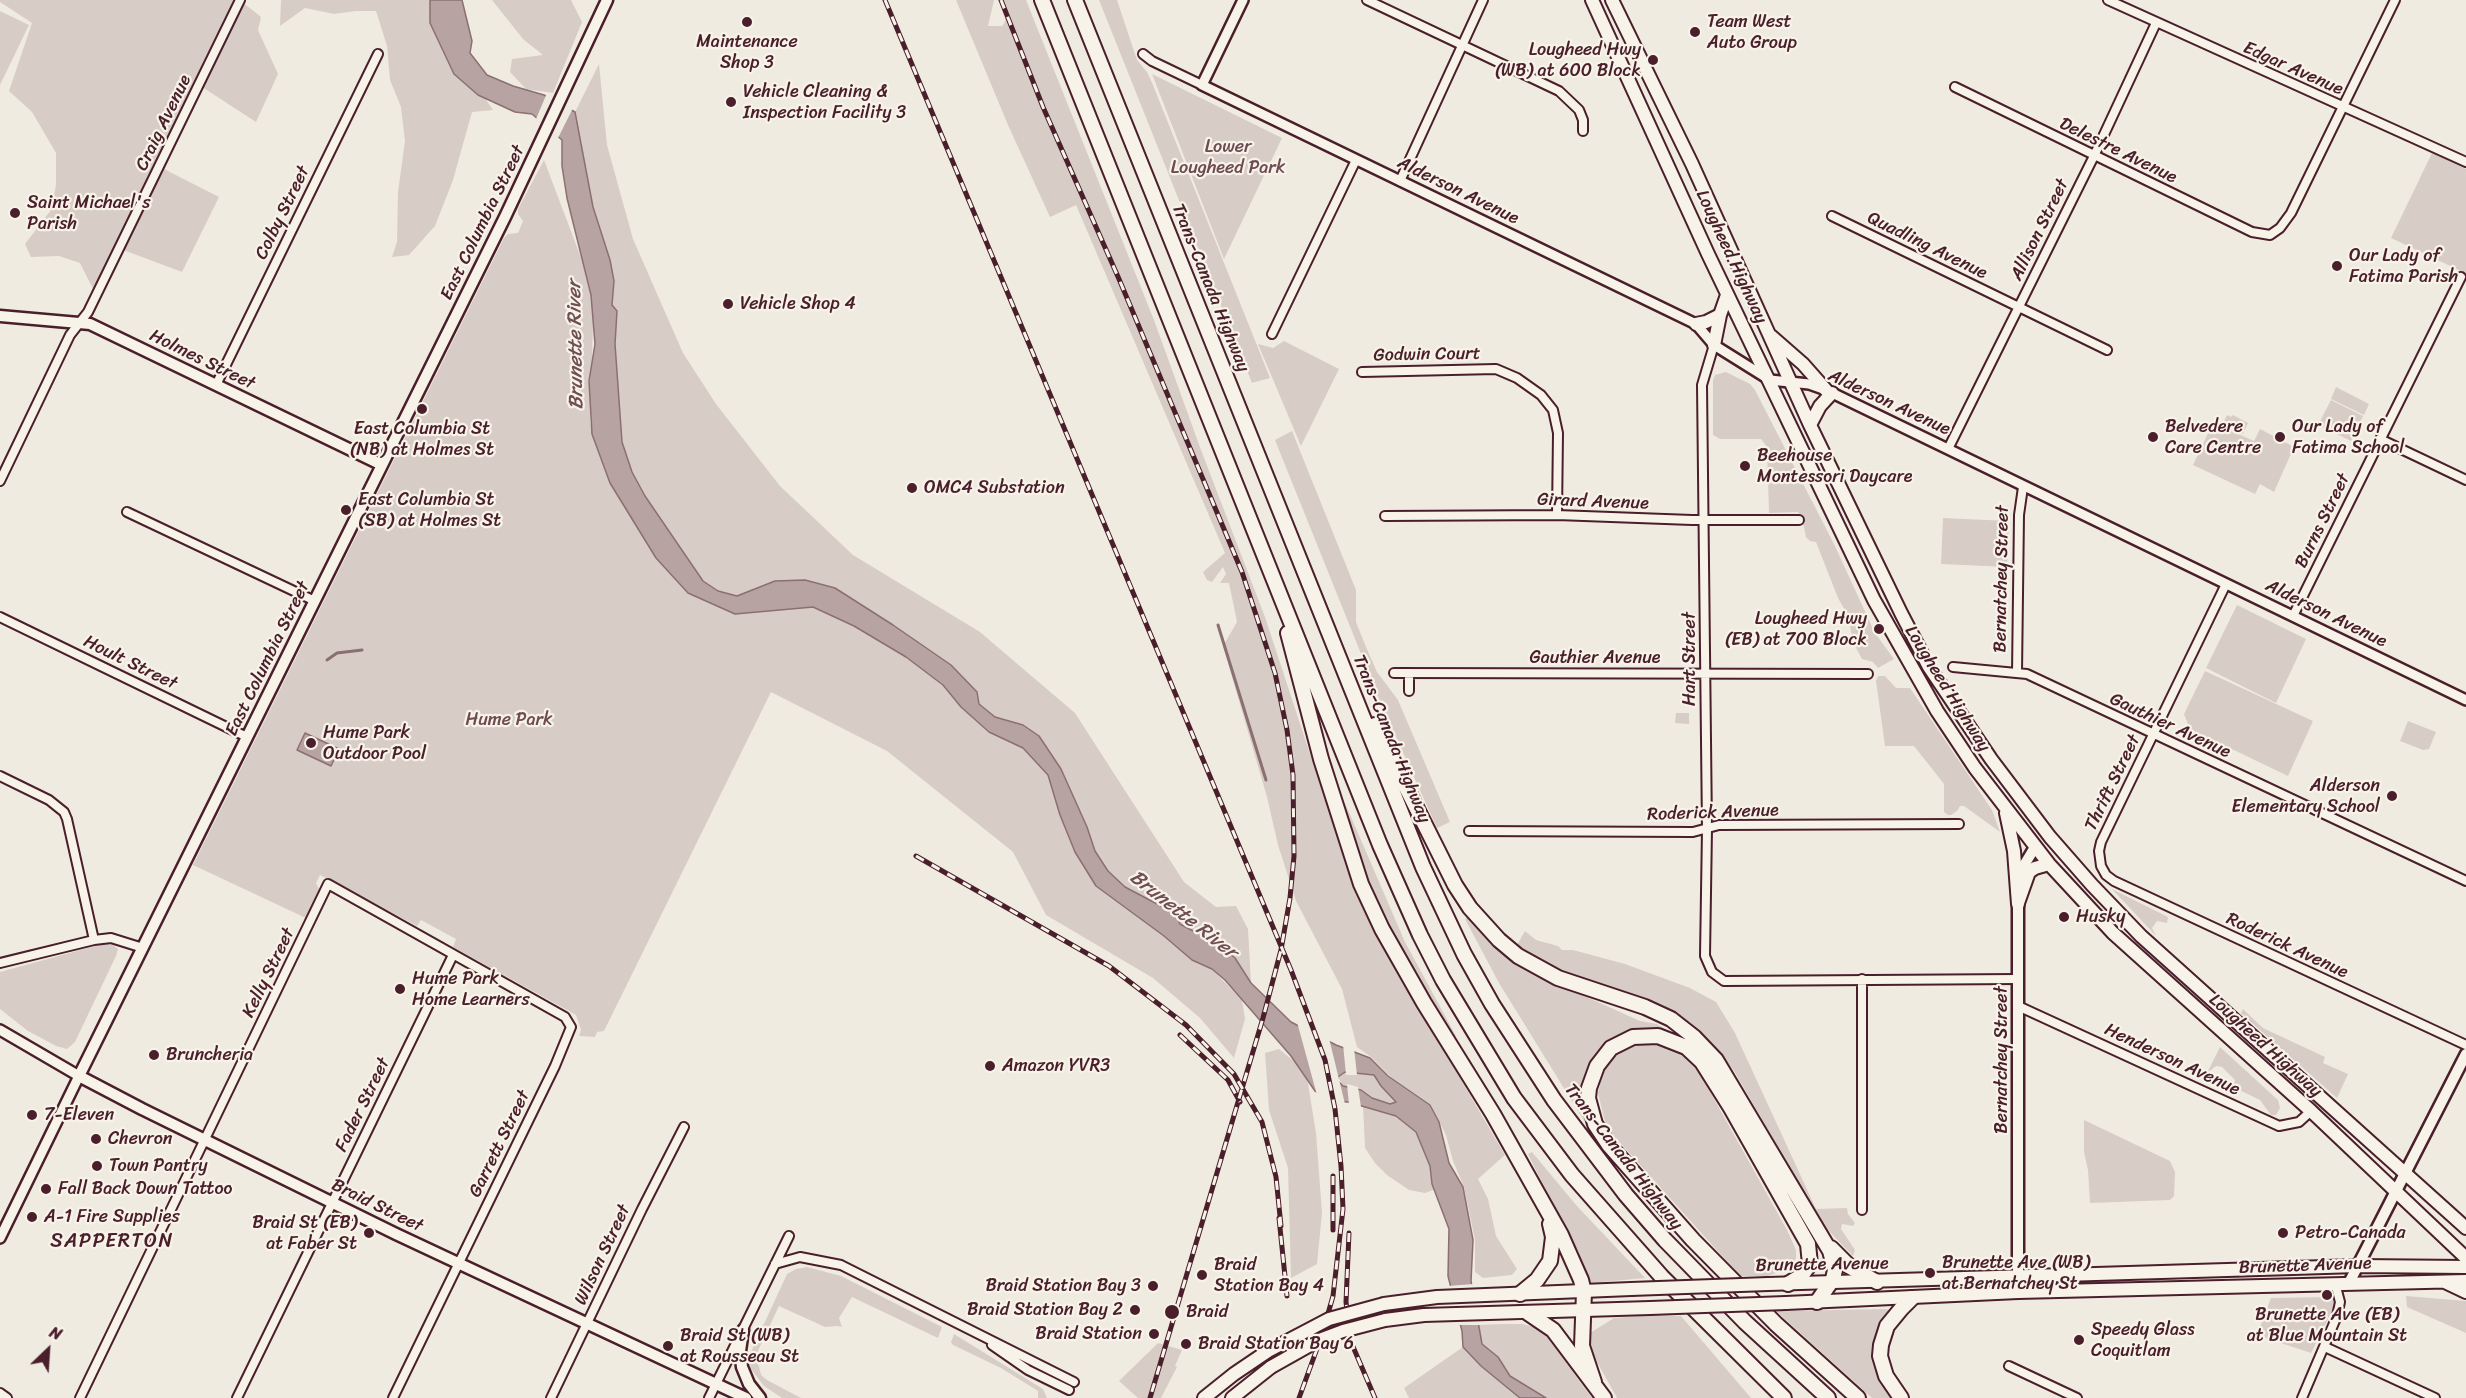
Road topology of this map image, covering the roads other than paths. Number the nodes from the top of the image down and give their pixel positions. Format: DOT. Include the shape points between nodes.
graph roads {
  1 [pos="240,0"];
  2 [pos="607,0"];
  3 [pos="1042,0"];
  4 [pos="1075,0"];
  5 [pos="1243,0"];
  6 [pos="1367,0"];
  7 [pos="1484,0"];
  8 [pos="1592,0"];
  9 [pos="1612,0"];
  10 [pos="2108,0"];
  11 [pos="2395,0"];
  12 [pos="2156,23"];
  13 [pos="1462,45"];
  14 [pos="378,54"];
  15 [pos="1143,54"];
  16 [pos="1202,85"];
  17 [pos="1955,87"];
  18 [pos="2343,108"];
  19 [pos="1583,131"];
  20 [pos="2094,156"];
  21 [pos="1356,160"];
  22 [pos="2466,162"];
  23 [pos="1400,181"];
  24 [pos="1832,216"];
  25 [pos="2461,277"];
  26 [pos="1727,295"];
  27 [pos="2019,306"];
  28 [pos="1720,315"];
  29 [pos="0,316"];
  30 [pos="80,321"];
  31 [pos="1696,324"];
  32 [pos="1768,333"];
  33 [pos="1272,334"];
  34 [pos="1714,345"];
  35 [pos="2106,350"];
  36 [pos="1362,372"];
  37 [pos="1770,380"];
  38 [pos="1791,382"];
  39 [pos="216,385"];
  40 [pos="1829,392"];
  41 [pos="1810,425"];
  42 [pos="2380,440"];
  43 [pos="1948,449"];
  44 [pos="382,465"];
  45 [pos="2466,480"];
  46 [pos="0,481"];
  47 [pos="2023,487"];
  48 [pos="127,512"];
  49 [pos="1557,515"];
  50 [pos="1385,516"];
  51 [pos="1705,520"];
  52 [pos="1799,520"];
  53 [pos="1274,576"];
  54 [pos="2226,584"];
  55 [pos="315,601"];
  56 [pos="2293,616"];
  57 [pos="0,617"];
  58 [pos="1333,643"];
  59 [pos="1953,667"];
  60 [pos="1394,673"];
  61 [pos="1409,673"];
  62 [pos="2017,673"];
  63 [pos="1705,674"];
  64 [pos="1868,674"];
  65 [pos="1409,691"];
  66 [pos="2466,700"];
  67 [pos="2153,734"];
  68 [pos="247,737"];
  69 [pos="0,776"];
  70 [pos="2004,807"];
  71 [pos="2038,821"];
  72 [pos="1959,824"];
  73 [pos="1707,829"];
  74 [pos="1469,831"];
  75 [pos="2035,847"];
  76 [pos="2049,864"];
  77 [pos="2101,866"];
  78 [pos="2466,881"];
  79 [pos="2018,904"];
  80 [pos="94,940"];
  81 [pos="143,948"];
  82 [pos="453,955"];
  83 [pos="0,963"];
  84 [pos="1862,979"];
  85 [pos="2018,979"];
  86 [pos="2018,1006"];
  87 [pos="0,1030"];
  88 [pos="2466,1045"];
  89 [pos="2466,1054"];
  90 [pos="79,1076"];
  91 [pos="2311,1111"];
  92 [pos="684,1127"];
  93 [pos="206,1140"];
  94 [pos="2406,1175"];
  95 [pos="2397,1192"];
  96 [pos="333,1202"];
  97 [pos="1545,1207"];
  98 [pos="1862,1210"];
  99 [pos="2466,1228"];
  100 [pos="789,1236"];
  101 [pos="0,1238"];
  102 [pos="1825,1241"];
  103 [pos="2466,1258"];
  104 [pos="459,1263"];
  105 [pos="775,1264"];
  106 [pos="2358,1266"];
  107 [pos="2466,1267"];
  108 [pos="2018,1277"];
  109 [pos="2441,1280"];
  110 [pos="2466,1281"];
  111 [pos="1877,1282"];
  112 [pos="1831,1283"];
  113 [pos="2335,1283"];
  114 [pos="2349,1283"];
  115 [pos="1788,1284"];
  116 [pos="1584,1292"];
  117 [pos="2018,1292"];
  118 [pos="2466,1292"];
  119 [pos="1520,1294"];
  120 [pos="1912,1298"];
  121 [pos="1817,1302"];
  122 [pos="1584,1310"];
  123 [pos="1528,1313"];
  124 [pos="587,1324"];
  125 [pos="964,1326"];
  126 [pos="742,1330"];
  127 [pos="2325,1347"];
  128 [pos="2009,1366"];
  129 [pos="1074,1382"];
  130 [pos="1594,1382"];
  131 [pos="717,1384"];
  132 [pos="1069,1390"];
  133 [pos="0,1393"];
  134 [pos="7,1398"];
  135 [pos="80,1398"];
  136 [pos="237,1398"];
  137 [pos="393,1398"];
  138 [pos="551,1398"];
  139 [pos="709,1398"];
  140 [pos="746,1398"];
  141 [pos="760,1398"];
  142 [pos="1204,1398"];
  143 [pos="1232,1398"];
  144 [pos="1604,1398"];
  145 [pos="1784,1398"];
  146 [pos="1828,1398"];
  147 [pos="1858,1398"];
  148 [pos="1901,1398"];
  149 [pos="2077,1398"];
  150 [pos="2302,1398"];
  151 [pos="2435,1398"];
  1 -- 30 [label="street, Craig Avenue"];
  2 -- 44 [label="main road, East Columbia Street"];
  3 -- 53 [label="highway"];
  4 -- 58 [label="highway, Trans-Canada Highway"];
  5 -- 16 [label="street"];
  6 -- 13 [label="street"];
  7 -- 13 [label="street"];
  8 -- 26 [label="main road, Lougheed Highway"];
  9 -- 32 [label="main road, Lougheed Highway"];
  10 -- 12 [label="street, Edgar Avenue"];
  11 -- 18 [label="street"];
  12 -- 18 [label="street, Edgar Avenue"];
  12 -- 20 [label="street, Allison Street"];
  13 -- 19 [label="street" via="1558,91 1578,110"];
  13 -- 23 [label="street"];
  14 -- 39 [label="street, Colby Street"];
  15 -- 16 [label="street, Alderson Avenue"];
  16 -- 21 [label="street, Alderson Avenue"];
  17 -- 20 [label="street, Delestre Avenue"];
  18 -- 20 [label="street, Delestre Avenue" via="2291,213 2270,235 2252,232"];
  18 -- 22 [label="street, Edgar Avenue"];
  20 -- 27 [label="street, Allison Street"];
  21 -- 23 [label="street, Alderson Avenue"];
  21 -- 33 [label="street"];
  23 -- 31 [label="street, Alderson Avenue"];
  24 -- 27 [label="street, Quadling Avenue"];
  25 -- 42 [label="street, Burns Street"];
  26 -- 28 [label="main road"];
  26 -- 37 [label="main road, Lougheed Highway"];
  27 -- 35 [label="street, Quadling Avenue"];
  27 -- 43 [label="street, Allison Street"];
  28 -- 31 [label="main road"];
  28 -- 34 [label="main road"];
  29 -- 30 [label="main road, Holmes Street"];
  30 -- 39 [label="main road, Holmes Street"];
  30 -- 46 [label="street, Craig Avenue"];
  31 -- 34 [label="street, Alderson Avenue"];
  32 -- 38 [label="main road, Lougheed Highway"];
  32 -- 40 [label="main road"];
  34 -- 37 [label="street, Alderson Avenue"];
  34 -- 51 [label="street, Hart Street" via="1702,385"];
  36 -- 49 [label="street, Godwin Court" via="1496,369 1517,378 1553,410 1558,433"];
  37 -- 38 [label="street, Alderson Avenue"];
  37 -- 70 [label="main road, Lougheed Highway" via="1904,656"];
  38 -- 40 [label="street, Alderson Avenue"];
  38 -- 41 [label="main road, Lougheed Highway"];
  39 -- 44 [label="main road, Holmes Street"];
  40 -- 41 [label="main road"];
  40 -- 43 [label="street, Alderson Avenue"];
  41 -- 71 [label="main road, Lougheed Highway" via="1929,667"];
  42 -- 45 [label="street"];
  42 -- 56 [label="street, Burns Street"];
  43 -- 47 [label="street, Alderson Avenue"];
  44 -- 55 [label="main road, East Columbia Street"];
  47 -- 54 [label="street, Alderson Avenue"];
  47 -- 62 [label="street, Bernatchey Street" via="2019,515"];
  48 -- 55 [label="street"];
  49 -- 50 [label="street, Girard Avenue"];
  49 -- 51 [label="street, Girard Avenue"];
  51 -- 52 [label="street, Girard Avenue"];
  51 -- 63 [label="street, Hart Street"];
  53 -- 97 [label="highway" via="1321,759 1361,884 1408,975"];
  53 -- 145 [label="highway" via="1400,891 1443,980 1487,1056 1536,1129 1609,1219 1716,1333"];
  54 -- 56 [label="street, Alderson Avenue"];
  54 -- 67 [label="street, Thrift Street"];
  55 -- 68 [label="main road, East Columbia Street"];
  56 -- 66 [label="street, Alderson Avenue"];
  57 -- 68 [label="street, Hoult Street"];
  58 -- 102 [label="highway" via="1455,885 1483,924 1518,956 1541,970 1645,1007 1671,1019 1694,1037 1726,1075"];
  58 -- 146 [label="highway, Trans-Canada Highway" via="1423,867 1492,1004 1523,1054 1588,1148 1665,1240 1745,1322"];
  59 -- 62 [label="street, Gauthier Avenue"];
  60 -- 61 [label="street, Gauthier Avenue"];
  61 -- 63 [label="street, Gauthier Avenue"];
  61 -- 65 [label="street"];
  62 -- 67 [label="street, Gauthier Avenue" via="2027,674"];
  63 -- 64 [label="street, Gauthier Avenue"];
  63 -- 73 [label="street, Hart Street"];
  67 -- 77 [label="street, Thrift Street" via="2101,842"];
  67 -- 78 [label="street, Gauthier Avenue"];
  68 -- 81 [label="main road, East Columbia Street"];
  69 -- 80 [label="street" via="49,800 64,812"];
  70 -- 75 [label="main road, Lougheed Highway"];
  70 -- 79 [label="main road" via="2014,851"];
  71 -- 75 [label="main road" via="2039,841"];
  71 -- 94 [label="main road, Lougheed Highway" via="2141,936"];
  72 -- 73 [label="street, Roderick Avenue" via="1719,825"];
  73 -- 74 [label="street, Roderick Avenue"];
  73 -- 84 [label="street, Hart Street" via="1705,957 1712,972 1724,981"];
  75 -- 76 [label="main road, Lougheed Highway"];
  75 -- 79 [label="main road, Bernatchey Street" via="2023,867"];
  76 -- 79 [label="main road" via="2029,872"];
  76 -- 91 [label="main road, Lougheed Highway" via="2129,949"];
  77 -- 88 [label="street, Roderick Avenue" via="2114,880"];
  79 -- 85 [label="main road, Bernatchey Street"];
  80 -- 81 [label="street" via="111,938"];
  80 -- 83 [label="street"];
  81 -- 90 [label="main road, East Columbia Street"];
  82 -- 93 [label="street, Kelly Street" via="328,884"];
  82 -- 96 [label="street, Fader Street"];
  82 -- 104 [label="street, Garrett Street" via="565,1017 571,1027"];
  84 -- 85 [label="street"];
  84 -- 98 [label="street"];
  85 -- 86 [label="main road, Bernatchey Street"];
  86 -- 91 [label="street, Henderson Avenue" via="2279,1126 2299,1122"];
  86 -- 108 [label="main road, Bernatchey Street"];
  87 -- 90 [label="street, Braid Street"];
  89 -- 94 [label="main road"];
  90 -- 93 [label="main road, Braid Street"];
  90 -- 101 [label="street, East Columbia Street"];
  91 -- 95 [label="main road, Lougheed Highway"];
  92 -- 124 [label="street, Wilson Street"];
  93 -- 96 [label="main road, Braid Street"];
  93 -- 135 [label="street, Kelly Street"];
  94 -- 95 [label="main road"];
  94 -- 99 [label="main road, Lougheed Highway"];
  95 -- 103 [label="main road, Lougheed Highway"];
  95 -- 106 [label="main road"];
  96 -- 104 [label="main road, Braid Street"];
  96 -- 136 [label="street, Fader Street"];
  97 -- 116 [label="highway" via="1580,1276"];
  97 -- 119 [label="highway" via="1552,1237 1550,1261 1537,1280"];
  100 -- 105 [label="street"];
  102 -- 111 [label="highway" via="1850,1267"];
  102 -- 112 [label="highway" via="1835,1270"];
  104 -- 124 [label="main road, Braid Street"];
  104 -- 137 [label="street, Garrett Street"];
  105 -- 125 [label="street" via="800,1257 841,1265"];
  105 -- 126 [label="street"];
  106 -- 107 [label="main road, Brunette Avenue"];
  106 -- 108 [label="main road, Brunette Avenue"];
  106 -- 114 [label="main road"];
  108 -- 111 [label="main road, Brunette Avenue"];
  108 -- 117 [label="main road, Bernatchey Street"];
  109 -- 110 [label="main road, Brunette Avenue"];
  109 -- 114 [label="main road, Brunette Avenue"];
  109 -- 118 [label="main road"];
  111 -- 112 [label="main road, Brunette Avenue"];
  112 -- 115 [label="main road, Brunette Avenue"];
  112 -- 121 [label="highway"];
  113 -- 114 [label="main road, Brunette Avenue"];
  113 -- 117 [label="main road, Brunette Avenue"];
  113 -- 127 [label="street" via="2340,1302"];
  115 -- 116 [label="main road, Brunette Avenue, bridge"];
  115 -- 147 [label="highway" via="1810,1264 1808,1244 1702,1062 1686,1047 1658,1036 1633,1037 1611,1048 1597,1066 1588,1098 1595,1124 1609,1145 1751,1299"];
  116 -- 119 [label="main road, Brunette Avenue"];
  116 -- 122 [label="highway"];
  117 -- 120 [label="main road, Brunette Avenue"];
  119 -- 142 [label="main road, Brunette Avenue, bridge" via="1420,1299 1383,1304 1329,1319 1268,1351"];
  120 -- 121 [label="main road, Brunette Avenue"];
  120 -- 148 [label="highway" via="1887,1326 1881,1345 1886,1376"];
  121 -- 122 [label="main road, Brunette Avenue, bridge"];
  122 -- 123 [label="main road, Brunette Avenue"];
  122 -- 130 [label="highway" via="1582,1346"];
  123 -- 130 [label="highway" via="1553,1330"];
  123 -- 143 [label="main road, Brunette Avenue, bridge" via="1424,1315 1385,1320 1327,1337 1271,1367"];
  124 -- 131 [label="main road, Braid Street"];
  124 -- 138 [label="street, Wilson Street"];
  125 -- 129 [label="street"];
  125 -- 132 [label="street" via="1028,1370"];
  126 -- 131 [label="street"];
  126 -- 141 [label="main road" via="742,1367"];
  127 -- 150 [label="street"];
  127 -- 151 [label="street"];
  128 -- 149 [label="street"];
  130 -- 144 [label="highway"];
  131 -- 139 [label="street"];
  131 -- 140 [label="main road, Braid Street"];
  133 -- 134 [label="street"];
}
